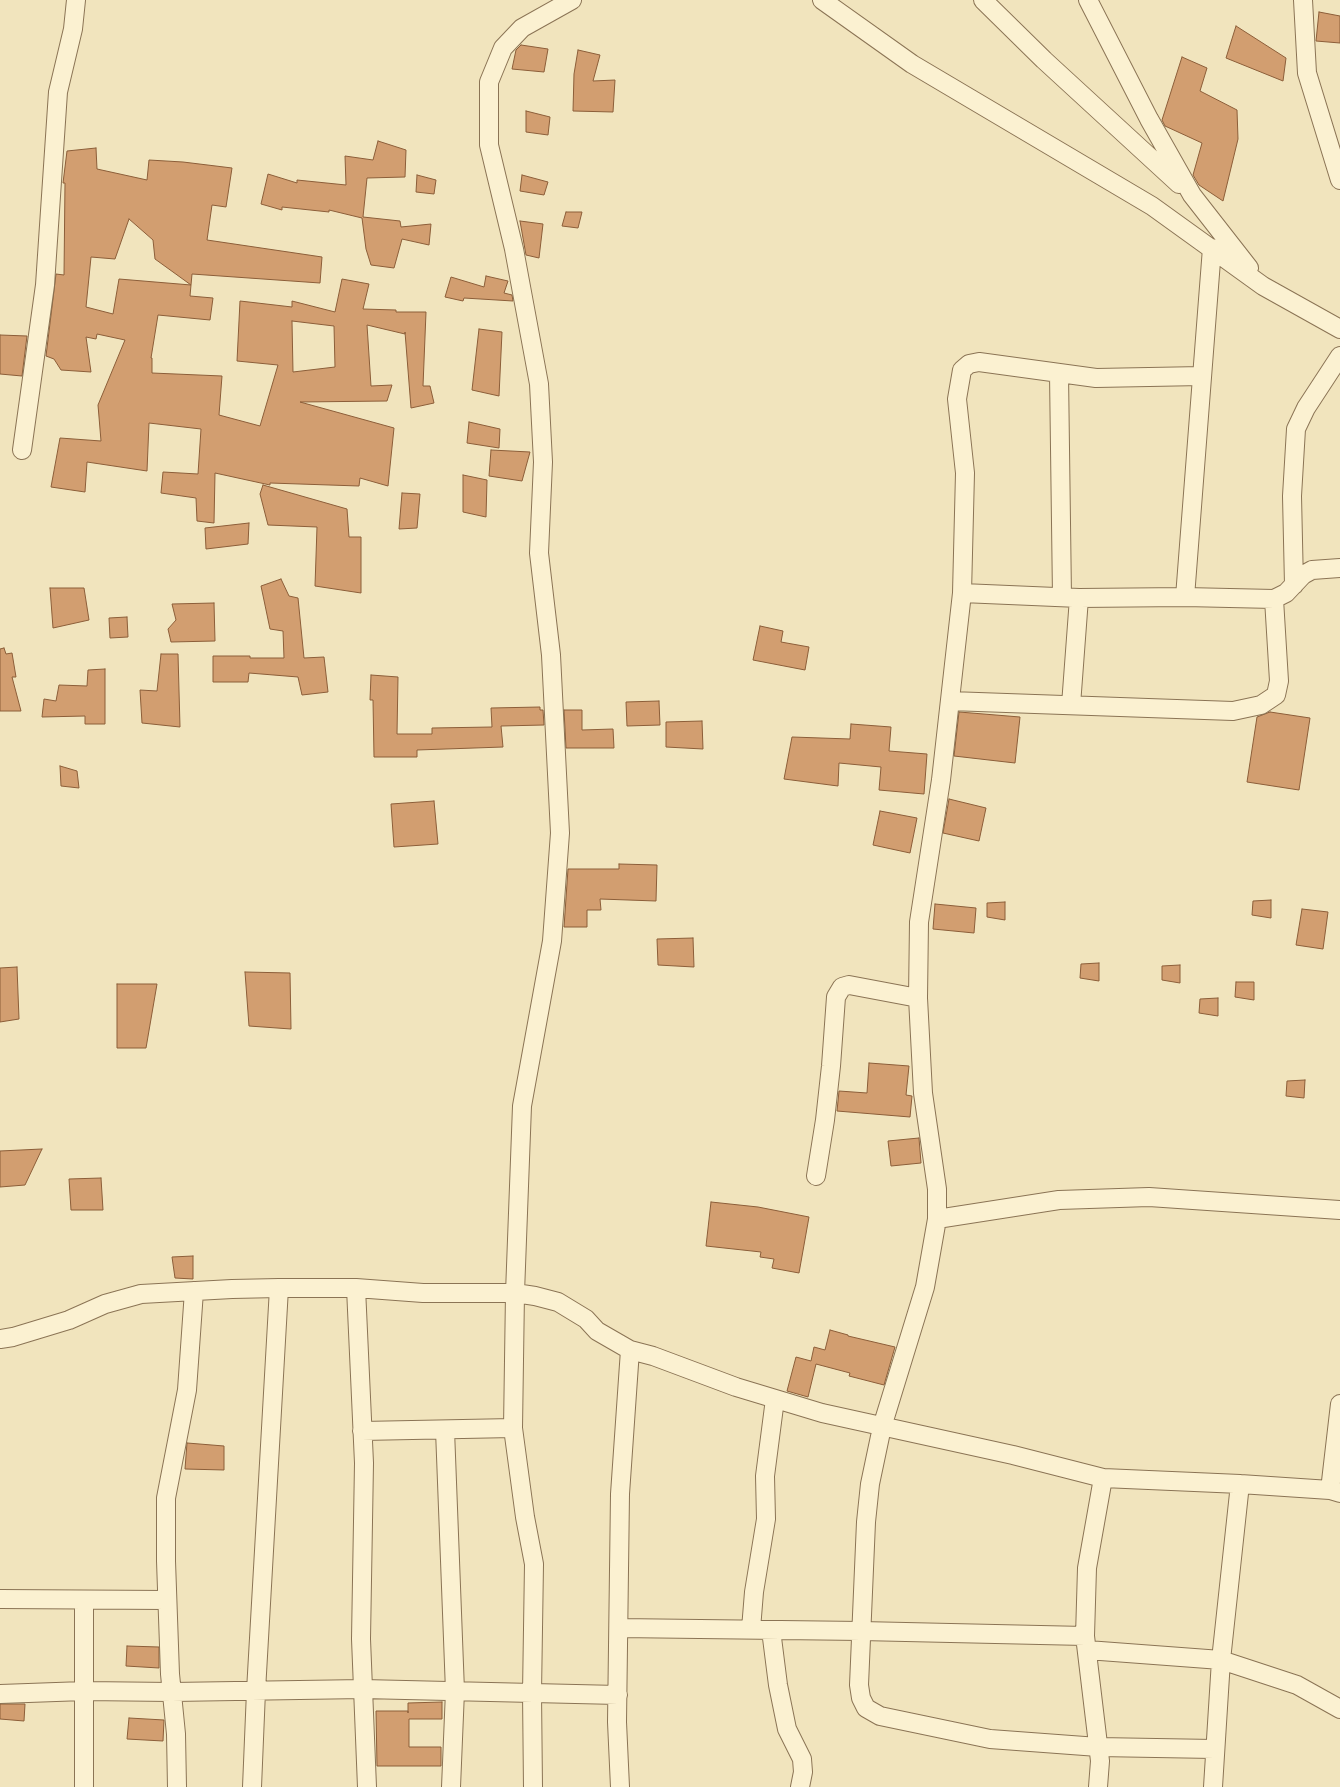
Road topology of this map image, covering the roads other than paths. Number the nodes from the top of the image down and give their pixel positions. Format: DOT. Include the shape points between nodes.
graph roads {
  1 [pos="76,0"];
  2 [pos="572,0"];
  3 [pos="822,0"];
  4 [pos="983,0"];
  5 [pos="1088,0"];
  6 [pos="1303,0"];
  7 [pos="1340,180"];
  8 [pos="1192,195"];
  9 [pos="1212,248"];
  10 [pos="1263,286"];
  11 [pos="1340,329"];
  12 [pos="1340,356"];
  13 [pos="1059,374"];
  14 [pos="1202,376"];
  15 [pos="22,450"];
  16 [pos="1340,568"];
  17 [pos="1294,585"];
  18 [pos="962,592"];
  19 [pos="1185,596"];
  20 [pos="1062,597"];
  21 [pos="1079,598"];
  22 [pos="1274,599"];
  23 [pos="950,701"];
  24 [pos="1071,705"];
  25 [pos="918,998"];
  26 [pos="816,1176"];
  27 [pos="1340,1210"];
  28 [pos="937,1219"];
  29 [pos="279,1288"];
  30 [pos="356,1288"];
  31 [pos="194,1291"];
  32 [pos="515,1293"];
  33 [pos="0,1339"];
  34 [pos="630,1350"];
  35 [pos="775,1399"];
  36 [pos="1340,1404"];
  37 [pos="882,1427"];
  38 [pos="513,1428"];
  39 [pos="444,1430"];
  40 [pos="362,1431"];
  41 [pos="1103,1478"];
  42 [pos="1240,1484"];
  43 [pos="1335,1492"];
  44 [pos="0,1599"];
  45 [pos="84,1600"];
  46 [pos="167,1600"];
  47 [pos="619,1628"];
  48 [pos="751,1629"];
  49 [pos="770,1630"];
  50 [pos="862,1630"];
  51 [pos="1086,1643"];
  52 [pos="1221,1660"];
  53 [pos="363,1689"];
  54 [pos="84,1691"];
  55 [pos="256,1691"];
  56 [pos="455,1691"];
  57 [pos="172,1692"];
  58 [pos="532,1693"];
  59 [pos="0,1694"];
  60 [pos="618,1696"];
  61 [pos="1340,1709"];
  62 [pos="1098,1747"];
  63 [pos="1214,1749"];
  64 [pos="84,1787"];
  65 [pos="177,1787"];
  66 [pos="252,1787"];
  67 [pos="367,1787"];
  68 [pos="451,1787"];
  69 [pos="533,1787"];
  70 [pos="620,1787"];
  71 [pos="800,1787"];
  72 [pos="1098,1787"];
  73 [pos="1212,1787"];
  1 -- 15 [label="street" via="74,30 58,92 45,285"];
  2 -- 32 [label="street" via="522,28 503,48 489,82 489,145 514,249 539,384 543,462 539,553 551,655 560,834 552,941 522,1106"];
  3 -- 9 [label="street" via="912,64 1152,206"];
  4 -- 8 [label="street" via="1044,60"];
  5 -- 8 [label="street" via="1149,119"];
  6 -- 7 [label="street" via="1307,73"];
  8 -- 10 [label="street"];
  9 -- 10 [label="street"];
  9 -- 14 [label="street"];
  10 -- 11 [label="street"];
  12 -- 17 [label="street" via="1306,408 1296,429 1292,496"];
  13 -- 14 [label="street" via="1096,378"];
  13 -- 18 [label="street" via="979,362 969,364 962,370 957,399 964,472"];
  13 -- 20 [label="street"];
  14 -- 19 [label="street"];
  16 -- 17 [label="street" via="1312,570"];
  17 -- 22 [label="street"];
  18 -- 20 [label="street"];
  18 -- 23 [label="street"];
  19 -- 21 [label="street"];
  19 -- 22 [label="street"];
  20 -- 21 [label="street"];
  21 -- 24 [label="street"];
  22 -- 24 [label="street" via="1279,681 1276,695 1261,706 1233,711"];
  23 -- 24 [label="street"];
  23 -- 25 [label="street" via="941,780 918,922"];
  25 -- 26 [label="street" via="849,985 842,988 836,997 828,1089"];
  25 -- 28 [label="street" via="922,1093 937,1189"];
  27 -- 28 [label="street" via="1148,1197 1059,1200"];
  28 -- 37 [label="street" via="925,1287"];
  29 -- 30 [label="street"];
  29 -- 31 [label="street"];
  29 -- 55 [label="street"];
  30 -- 32 [label="street" via="423,1293"];
  30 -- 40 [label="street"];
  31 -- 33 [label="street" via="141,1294 104,1304 69,1320"];
  31 -- 46 [label="street" via="187,1390 166,1498"];
  32 -- 34 [label="street" via="558,1302 586,1319 597,1331"];
  32 -- 38 [label="street"];
  34 -- 35 [label="street"];
  34 -- 47 [label="street" via="620,1494"];
  35 -- 37 [label="street"];
  35 -- 48 [label="street" via="765,1476 766,1519 754,1592"];
  36 -- 43 [label="street"];
  37 -- 41 [label="street" via="1013,1455"];
  37 -- 50 [label="street" via="870,1484 866,1522"];
  38 -- 39 [label="street"];
  38 -- 58 [label="street" via="534,1564"];
  39 -- 40 [label="street"];
  39 -- 56 [label="street"];
  40 -- 53 [label="street"];
  41 -- 42 [label="street"];
  41 -- 51 [label="street" via="1087,1568"];
  42 -- 43 [label="street"];
  42 -- 52 [label="street"];
  44 -- 45 [label="street"];
  45 -- 46 [label="street"];
  45 -- 54 [label="street"];
  46 -- 57 [label="street"];
  47 -- 48 [label="street"];
  47 -- 60 [label="street"];
  48 -- 49 [label="street"];
  49 -- 50 [label="street"];
  49 -- 71 [label="street" via="787,1729 802,1759"];
  50 -- 51 [label="street"];
  50 -- 62 [label="street" via="859,1685 861,1698 866,1708 880,1716 990,1739"];
  51 -- 52 [label="street"];
  51 -- 62 [label="street"];
  52 -- 61 [label="street" via="1296,1685"];
  52 -- 63 [label="street"];
  53 -- 55 [label="street"];
  53 -- 56 [label="street"];
  53 -- 67 [label="street"];
  54 -- 57 [label="street"];
  54 -- 59 [label="street"];
  54 -- 64 [label="street"];
  55 -- 57 [label="street"];
  55 -- 66 [label="street"];
  56 -- 58 [label="street"];
  56 -- 68 [label="street"];
  57 -- 65 [label="street"];
  58 -- 60 [label="street"];
  58 -- 69 [label="street"];
  60 -- 70 [label="street"];
  62 -- 63 [label="street"];
  62 -- 72 [label="street"];
  63 -- 73 [label="street"];
}
